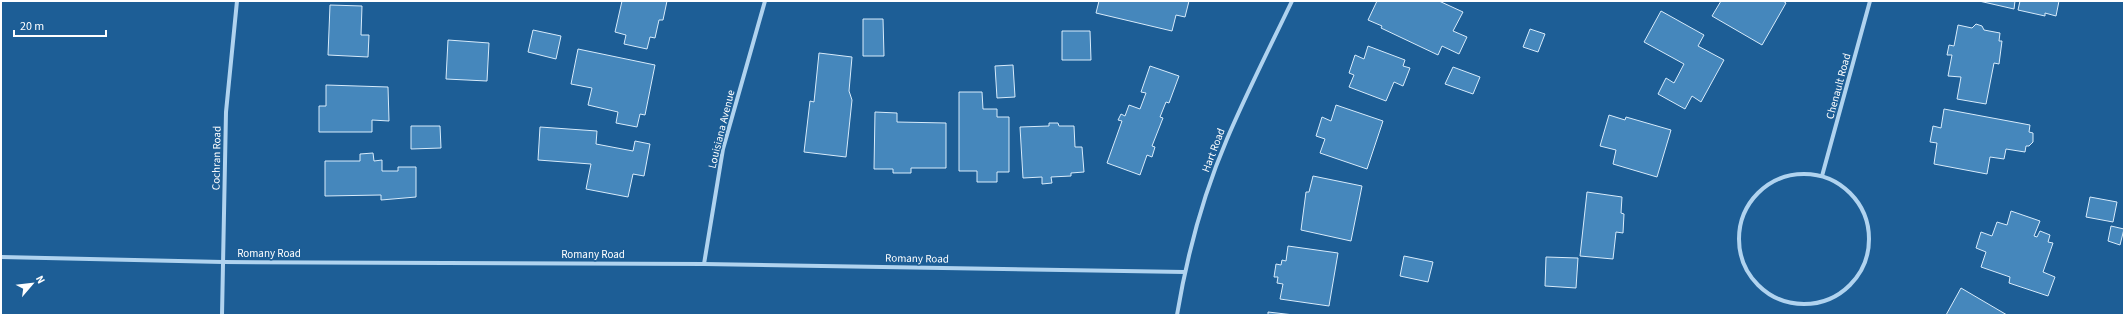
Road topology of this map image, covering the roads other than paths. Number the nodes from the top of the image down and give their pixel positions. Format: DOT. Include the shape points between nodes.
graph roads {
  1 [pos="237,1"];
  2 [pos="765,1"];
  3 [pos="1292,1"];
  4 [pos="1870,1"];
  5 [pos="1822,176"];
  6 [pos="1,257"];
  7 [pos="223,262"];
  8 [pos="704,264"];
  9 [pos="1185,272"];
  10 [pos="222,315"];
  11 [pos="1177,315"];
  1 -- 7 [label="street, Cochran Road" via="226,112"];
  2 -- 8 [label="street, Louisiana Avenue" via="723,149"];
  3 -- 9 [label="street, Hart Road" via="1226,140 1206,194"];
  4 -- 5 [label="street, Chenault Road"];
  5 -- 5 [label="street" via="1801,173 1780,178 1761,188 1748,205 1740,225 1738,246 1744,267 1756,285 1774,297 1795,304 1816,304 1837,296 1854,282 1865,263 1870,242 1867,220 1857,201 1842,185"];
  6 -- 7 [label="street, Romany Road"];
  7 -- 8 [label="street, Romany Road"];
  7 -- 10 [label="street, Cochran Road"];
  8 -- 9 [label="street, Romany Road"];
  9 -- 11 [label="street, Hart Road"];
}
